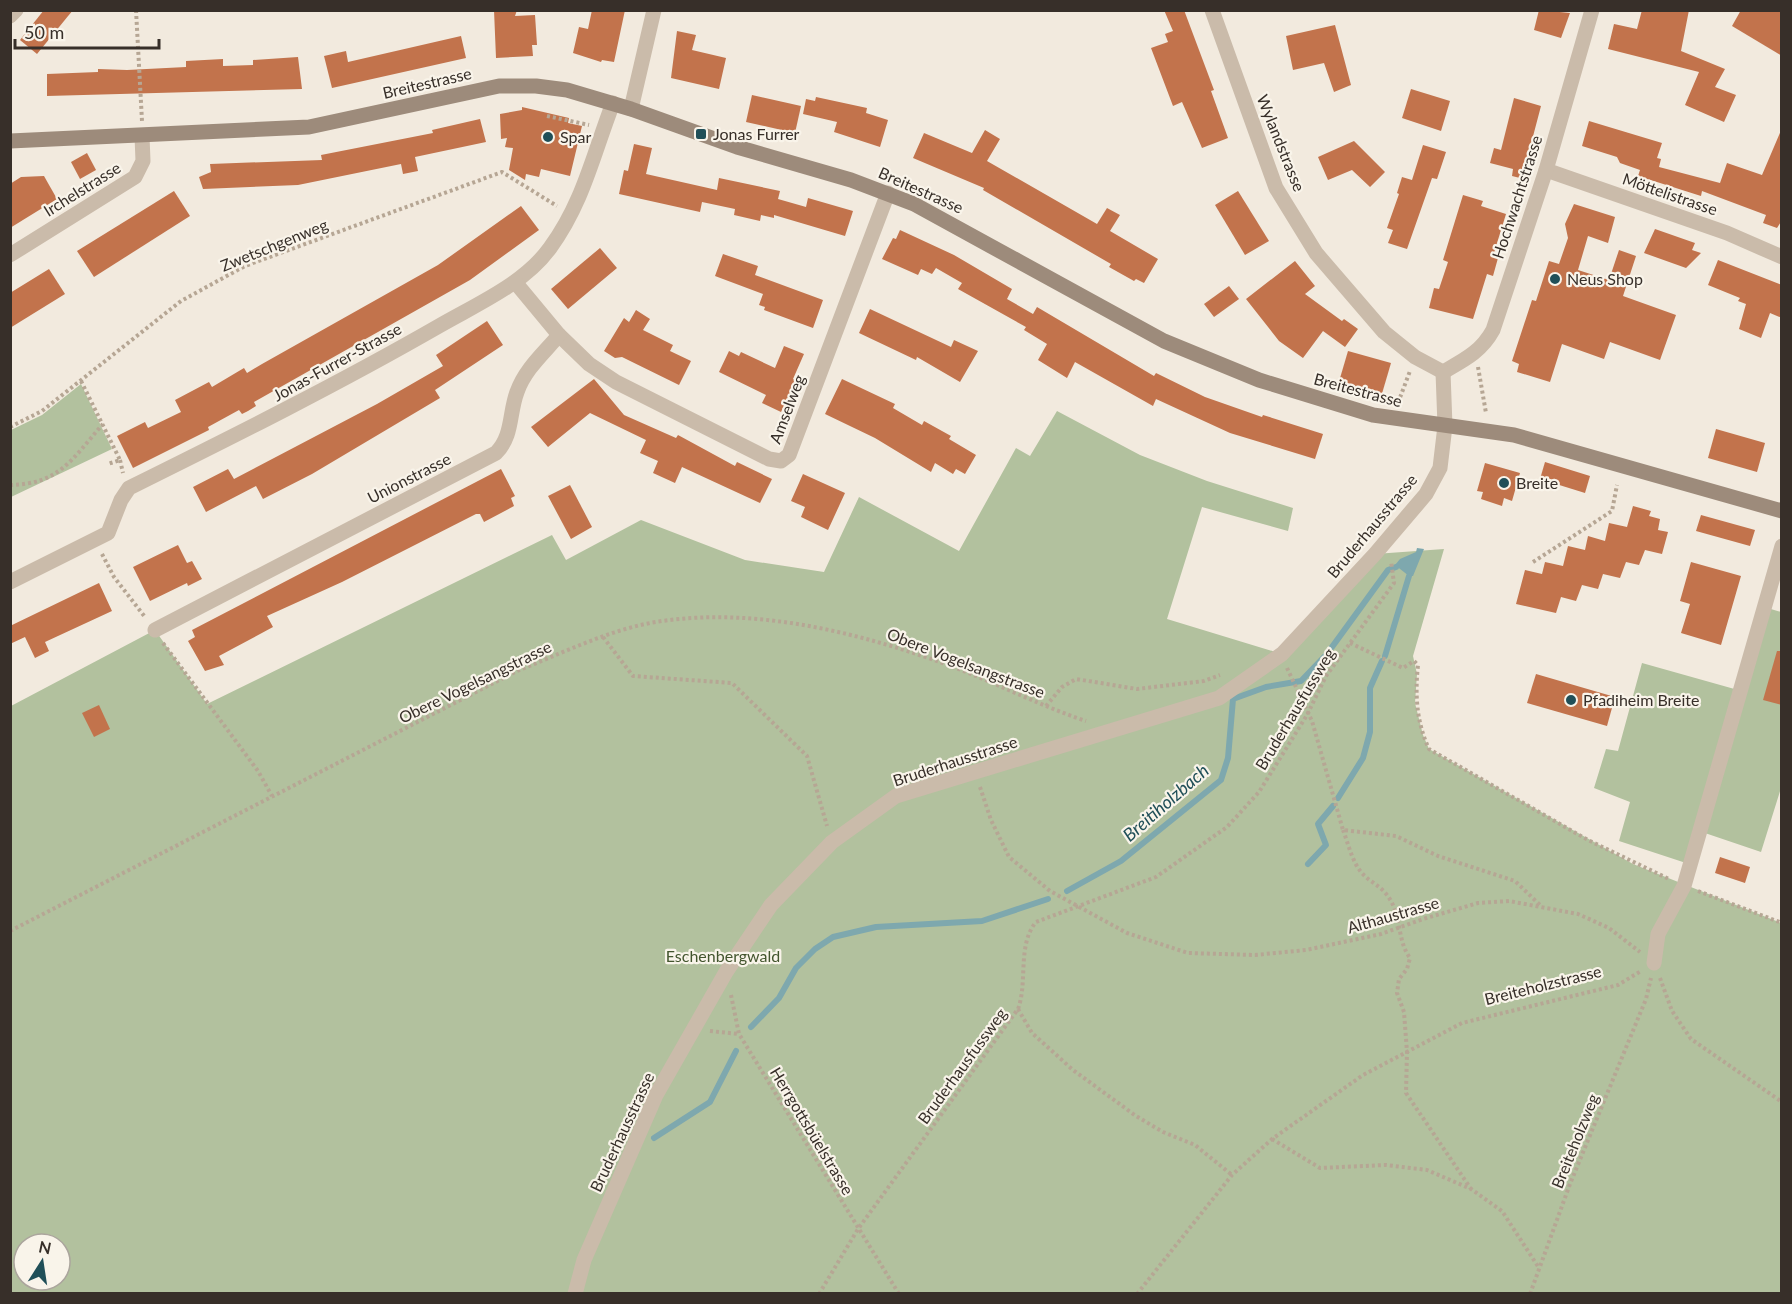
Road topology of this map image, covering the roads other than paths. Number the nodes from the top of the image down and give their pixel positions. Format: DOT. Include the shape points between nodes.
graph roads {
  1 [pos="16,10"];
  2 [pos="654,10"];
  3 [pos="1212,10"];
  4 [pos="1592,10"];
  5 [pos="10,16"];
  6 [pos="613,103"];
  7 [pos="631,109"];
  8 [pos="142,136"];
  9 [pos="10,141"];
  10 [pos="1546,170"];
  11 [pos="888,193"];
  12 [pos="10,255"];
  13 [pos="1782,257"];
  14 [pos="515,282"];
  15 [pos="559,335"];
  16 [pos="1443,372"];
  17 [pos="1445,426"];
  18 [pos="1782,510"];
  19 [pos="1782,546"];
  20 [pos="10,582"];
  21 [pos="155,630"];
  22 [pos="1654,963"];
  23 [pos="575,1293"];
  1 -- 5 [label="street"];
  2 -- 7 [label="street"];
  3 -- 16 [label="street, Wylandstrasse" via="1276,188 1316,253 1384,332 1415,357"];
  4 -- 10 [label="street, Hochwachtstrasse"];
  6 -- 7 [label="main road, Breitestrasse"];
  6 -- 8 [label="main road, Breitestrasse" via="551,87 500,86 309,127"];
  6 -- 14 [label="street, Jonas-Furrer-Strasse" via="572,214 549,250"];
  7 -- 11 [label="main road, Breitestrasse" via="736,147"];
  8 -- 9 [label="main road, Breitestrasse"];
  8 -- 12 [label="street, Irchelstrasse" via="143,161 135,177"];
  10 -- 13 [label="street, Möttelistrasse" via="1727,233"];
  10 -- 16 [label="street, Hochwachtstrasse" via="1493,330 1475,354"];
  11 -- 15 [label="street, Amselweg" via="789,455 781,461 769,459 616,382 589,364"];
  11 -- 17 [label="main road, Breitestrasse" via="953,223 1088,301 1203,359 1373,415"];
  14 -- 15 [label="street"];
  14 -- 20 [label="street, Jonas-Furrer-Strasse" via="290,409 129,488 108,533"];
  15 -- 21 [label="street, Unionstrasse" via="526,373 516,392 506,444 496,453"];
  16 -- 17 [label="street, Bruderhausstrasse"];
  17 -- 18 [label="main road, Breitestrasse" via="1514,435"];
  17 -- 23 [label="street, Bruderhausstrasse" via="1440,468 1426,494 1282,654 1219,698 896,796 832,842 771,905 726,972 656,1095 584,1260"];
  19 -- 22 [label="street" via="1684,886 1658,934"];
}
